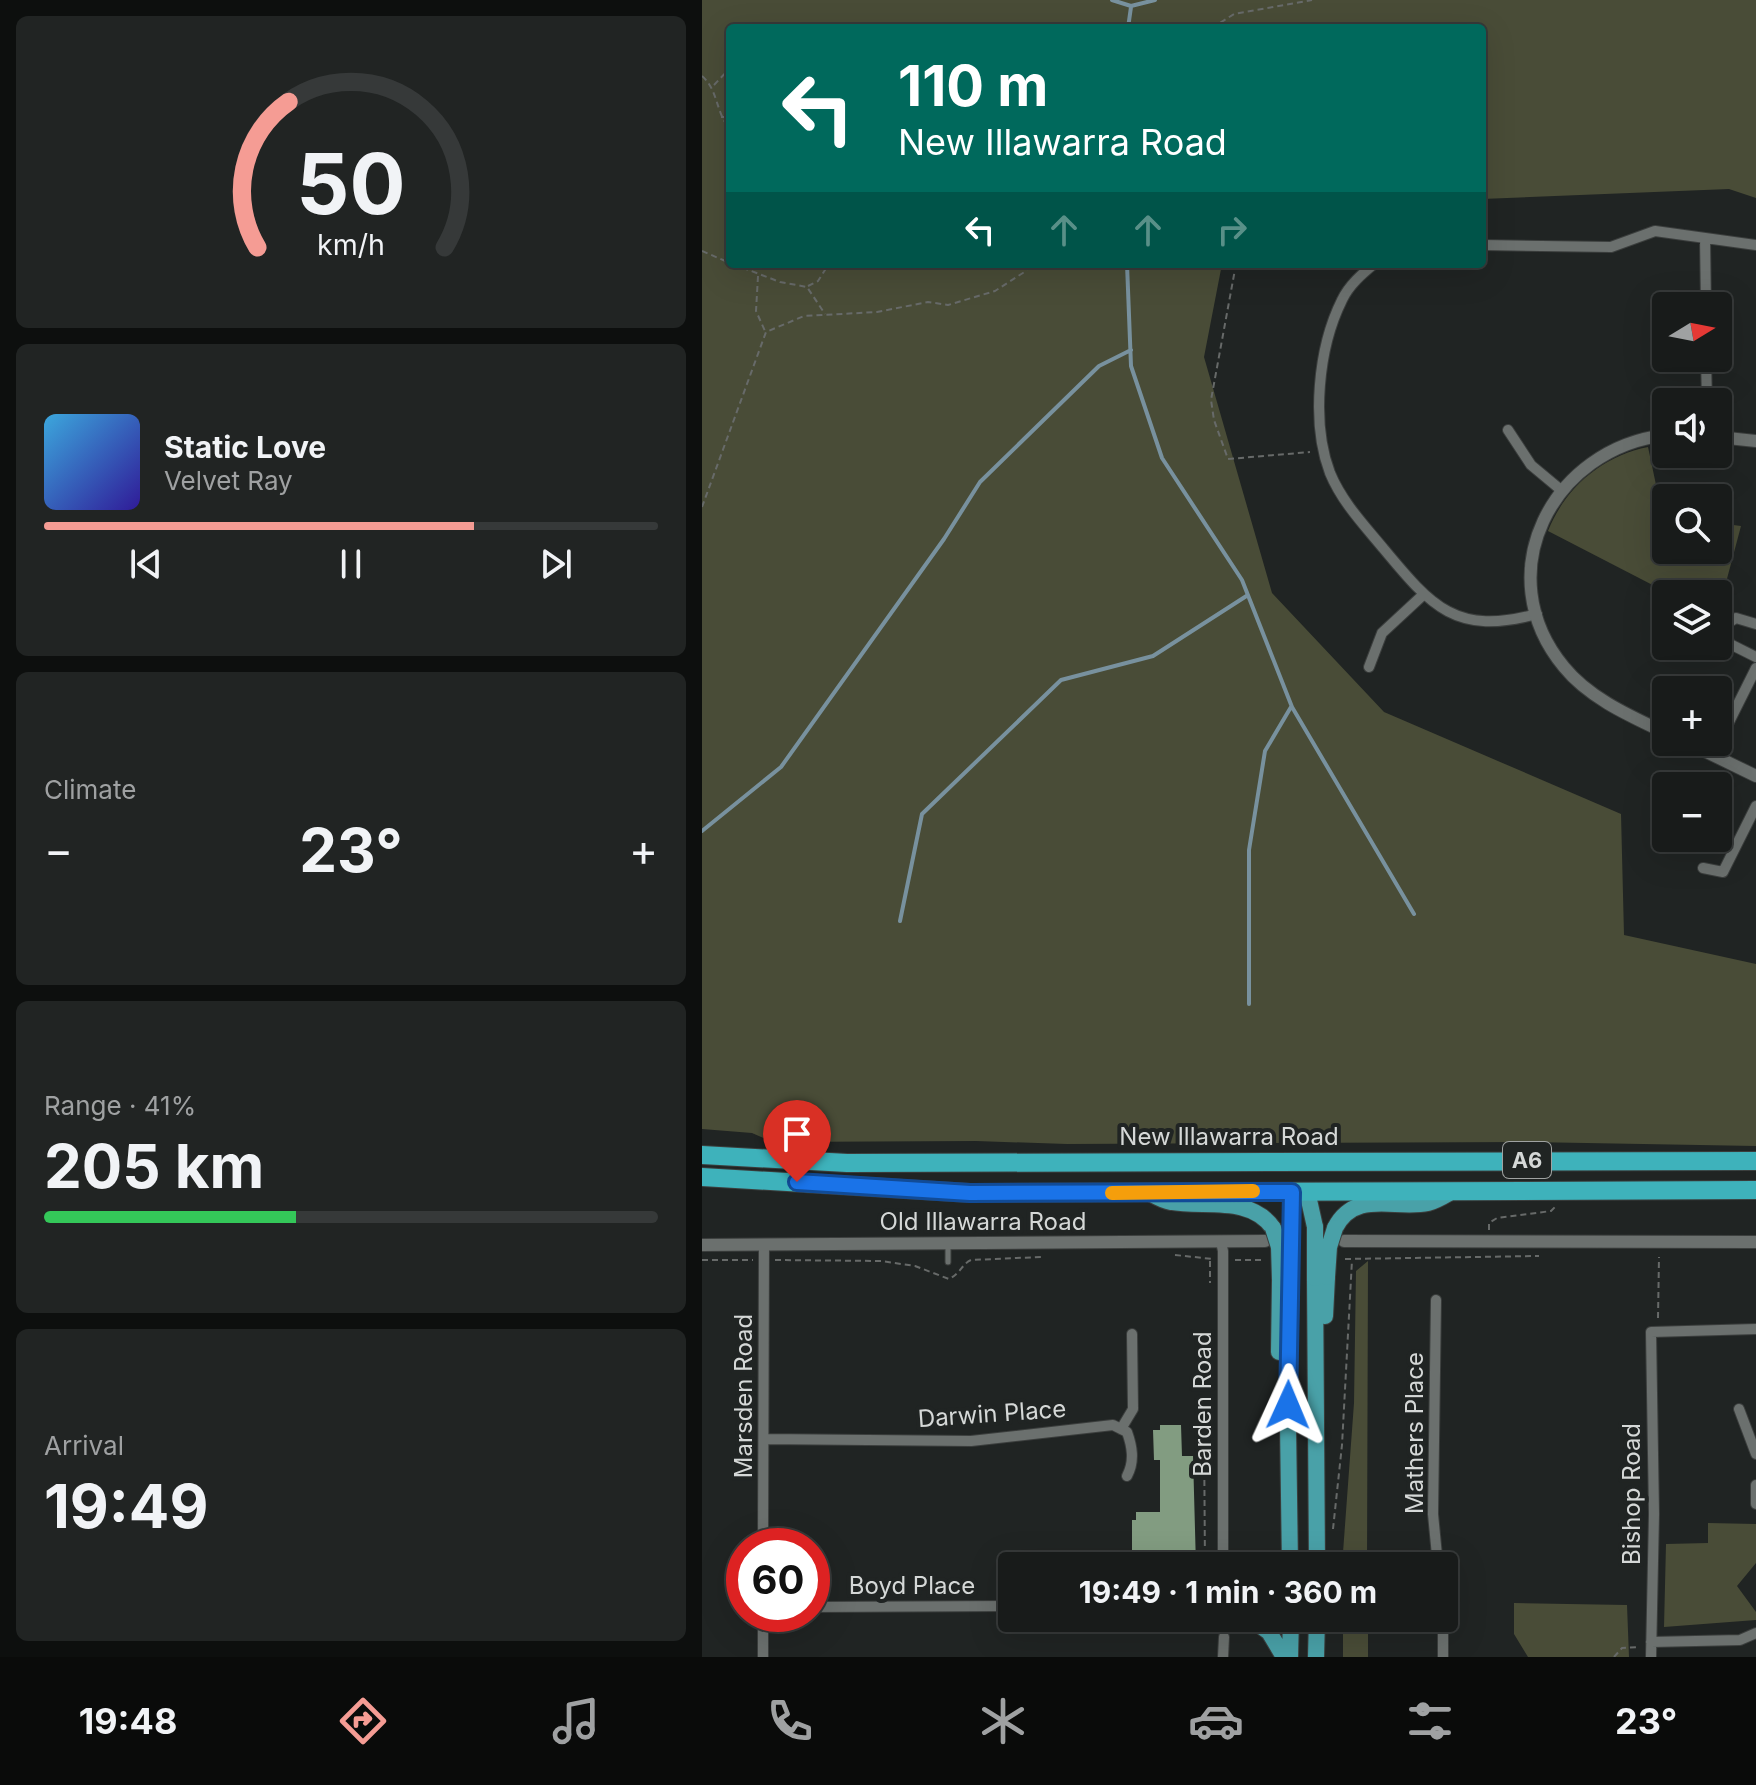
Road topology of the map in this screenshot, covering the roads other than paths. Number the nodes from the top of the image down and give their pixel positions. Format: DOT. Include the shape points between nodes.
graph roads {
  1 [pos="1705,238"];
  2 [pos="1486,245"];
  3 [pos="1756,245"];
  4 [pos="1369,268"];
  5 [pos="1706,292"];
  6 [pos="1508,430"];
  7 [pos="1652,438"];
  8 [pos="1732,438"];
  9 [pos="1756,441"];
  10 [pos="1561,490"];
  11 [pos="1423,595"];
  12 [pos="1537,614"];
  13 [pos="1756,624"];
  14 [pos="1756,657"];
  15 [pos="1369,667"];
  16 [pos="1756,668"];
  17 [pos="1732,716"];
  18 [pos="1652,726"];
  19 [pos="1717,756"];
  20 [pos="1756,776"];
  21 [pos="1756,806"];
  22 [pos="1703,868"];
  23 [pos="702,1155"];
  24 [pos="1756,1161"];
  25 [pos="1295,1162"];
  26 [pos="702,1177"];
  27 [pos="1756,1190"];
  28 [pos="1299,1191"];
  29 [pos="1148,1192"];
  30 [pos="1453,1192"];
  31 [pos="1269,1234"];
  32 [pos="1339,1234"];
  33 [pos="1221,1242"];
  34 [pos="1756,1242"];
  35 [pos="702,1245"];
  36 [pos="764,1245"];
  37 [pos="948,1245"];
  38 [pos="948,1262"];
  39 [pos="1321,1278"];
  40 [pos="1286,1280"];
  41 [pos="1436,1300"];
  42 [pos="1756,1329"];
  43 [pos="1132,1334"];
  44 [pos="1739,1409"];
  45 [pos="1121,1429"];
  46 [pos="764,1439"];
  47 [pos="1756,1454"];
  48 [pos="1127,1476"];
  49 [pos="1756,1485"];
  50 [pos="1756,1504"];
  51 [pos="763,1528"];
  52 [pos="1223,1552"];
  53 [pos="1290,1552"];
  54 [pos="1317,1552"];
  55 [pos="1437,1552"];
  56 [pos="998,1606"];
  57 [pos="830,1607"];
  58 [pos="763,1632"];
  59 [pos="1269,1632"];
  60 [pos="1290,1632"];
  61 [pos="1317,1632"];
  62 [pos="1443,1632"];
  63 [pos="1756,1633"];
  64 [pos="1224,1637"];
  65 [pos="1651,1649"];
  66 [pos="763,1657"];
  67 [pos="1223,1657"];
  68 [pos="1287,1657"];
  69 [pos="1316,1657"];
  70 [pos="1443,1657"];
  1 -- 2 [label="street" via="1655,231 1611,247"];
  1 -- 3 [label="street"];
  1 -- 5 [label="street"];
  4 -- 11 [label="street" via="1342,300 1332,330 1318,405 1323,450 1345,500"];
  6 -- 10 [label="street" via="1531,465"];
  7 -- 10 [label="street" via="1602,454"];
  8 -- 9 [label="street"];
  10 -- 12 [label="street" via="1545,514 1534,549"];
  11 -- 12 [label="street" via="1471,620 1506,622"];
  11 -- 15 [label="street" via="1382,633"];
  12 -- 18 [label="street" via="1547,641 1574,678"];
  13 -- 14 [label="street" via="1736,618 1725,632 1730,644"];
  16 -- 17 [label="street"];
  19 -- 20 [label="street"];
  21 -- 22 [label="street" via="1723,872"];
  23 -- 25 [label="highway, New Illawarra Road / A6" via="847,1163"];
  24 -- 25 [label="highway, New Illawarra Road / A6"];
  25 -- 28 [label="highway"];
  26 -- 29 [label="highway, A6" via="970,1193"];
  27 -- 30 [label="highway, A6"];
  28 -- 29 [label="highway, A6"];
  28 -- 30 [label="highway, A6"];
  28 -- 39 [label="main road, bridge" via="1315,1227"];
  28 -- 40 [label="main road, bridge"];
  29 -- 31 [label="main road" via="1170,1202 1247,1210 1266,1219"];
  30 -- 32 [label="main road" via="1427,1203 1363,1204 1348,1211"];
  31 -- 33 [label="street, Old Illawarra Road"];
  31 -- 40 [label="main road, bridge" via="1279,1247"];
  32 -- 34 [label="street" via="1487,1241"];
  32 -- 39 [label="main road, bridge" via="1329,1247"];
  33 -- 37 [label="street, Old Illawarra Road"];
  33 -- 52 [label="street, Barden Road"];
  35 -- 36 [label="street, Old Illawarra Road"];
  36 -- 37 [label="street, Old Illawarra Road"];
  36 -- 46 [label="street, Marsden Road"];
  37 -- 38 [label="lane"];
  39 -- 54 [label="main road" via="1315,1378"];
  40 -- 53 [label="main road"];
  41 -- 55 [label="street, Mathers Place"];
  42 -- 65 [label="street, Bishop Road" via="1655,1332"];
  43 -- 45 [label="street" via="1133,1409"];
  44 -- 47 [label="street"];
  45 -- 46 [label="street, Darwin Place" via="1113,1425 1050,1430 971,1441"];
  45 -- 48 [label="street" via="1132,1447"];
  46 -- 51 [label="street, Marsden Road"];
  49 -- 50 [label="street"];
  56 -- 57 [label="street, Boyd Place"];
  58 -- 66 [label="street"];
  59 -- 68 [label="main road"];
  60 -- 68 [label="main road"];
  61 -- 69 [label="main road"];
  62 -- 70 [label="street"];
  63 -- 65 [label="street" via="1740,1640"];
  64 -- 67 [label="street"];
}
